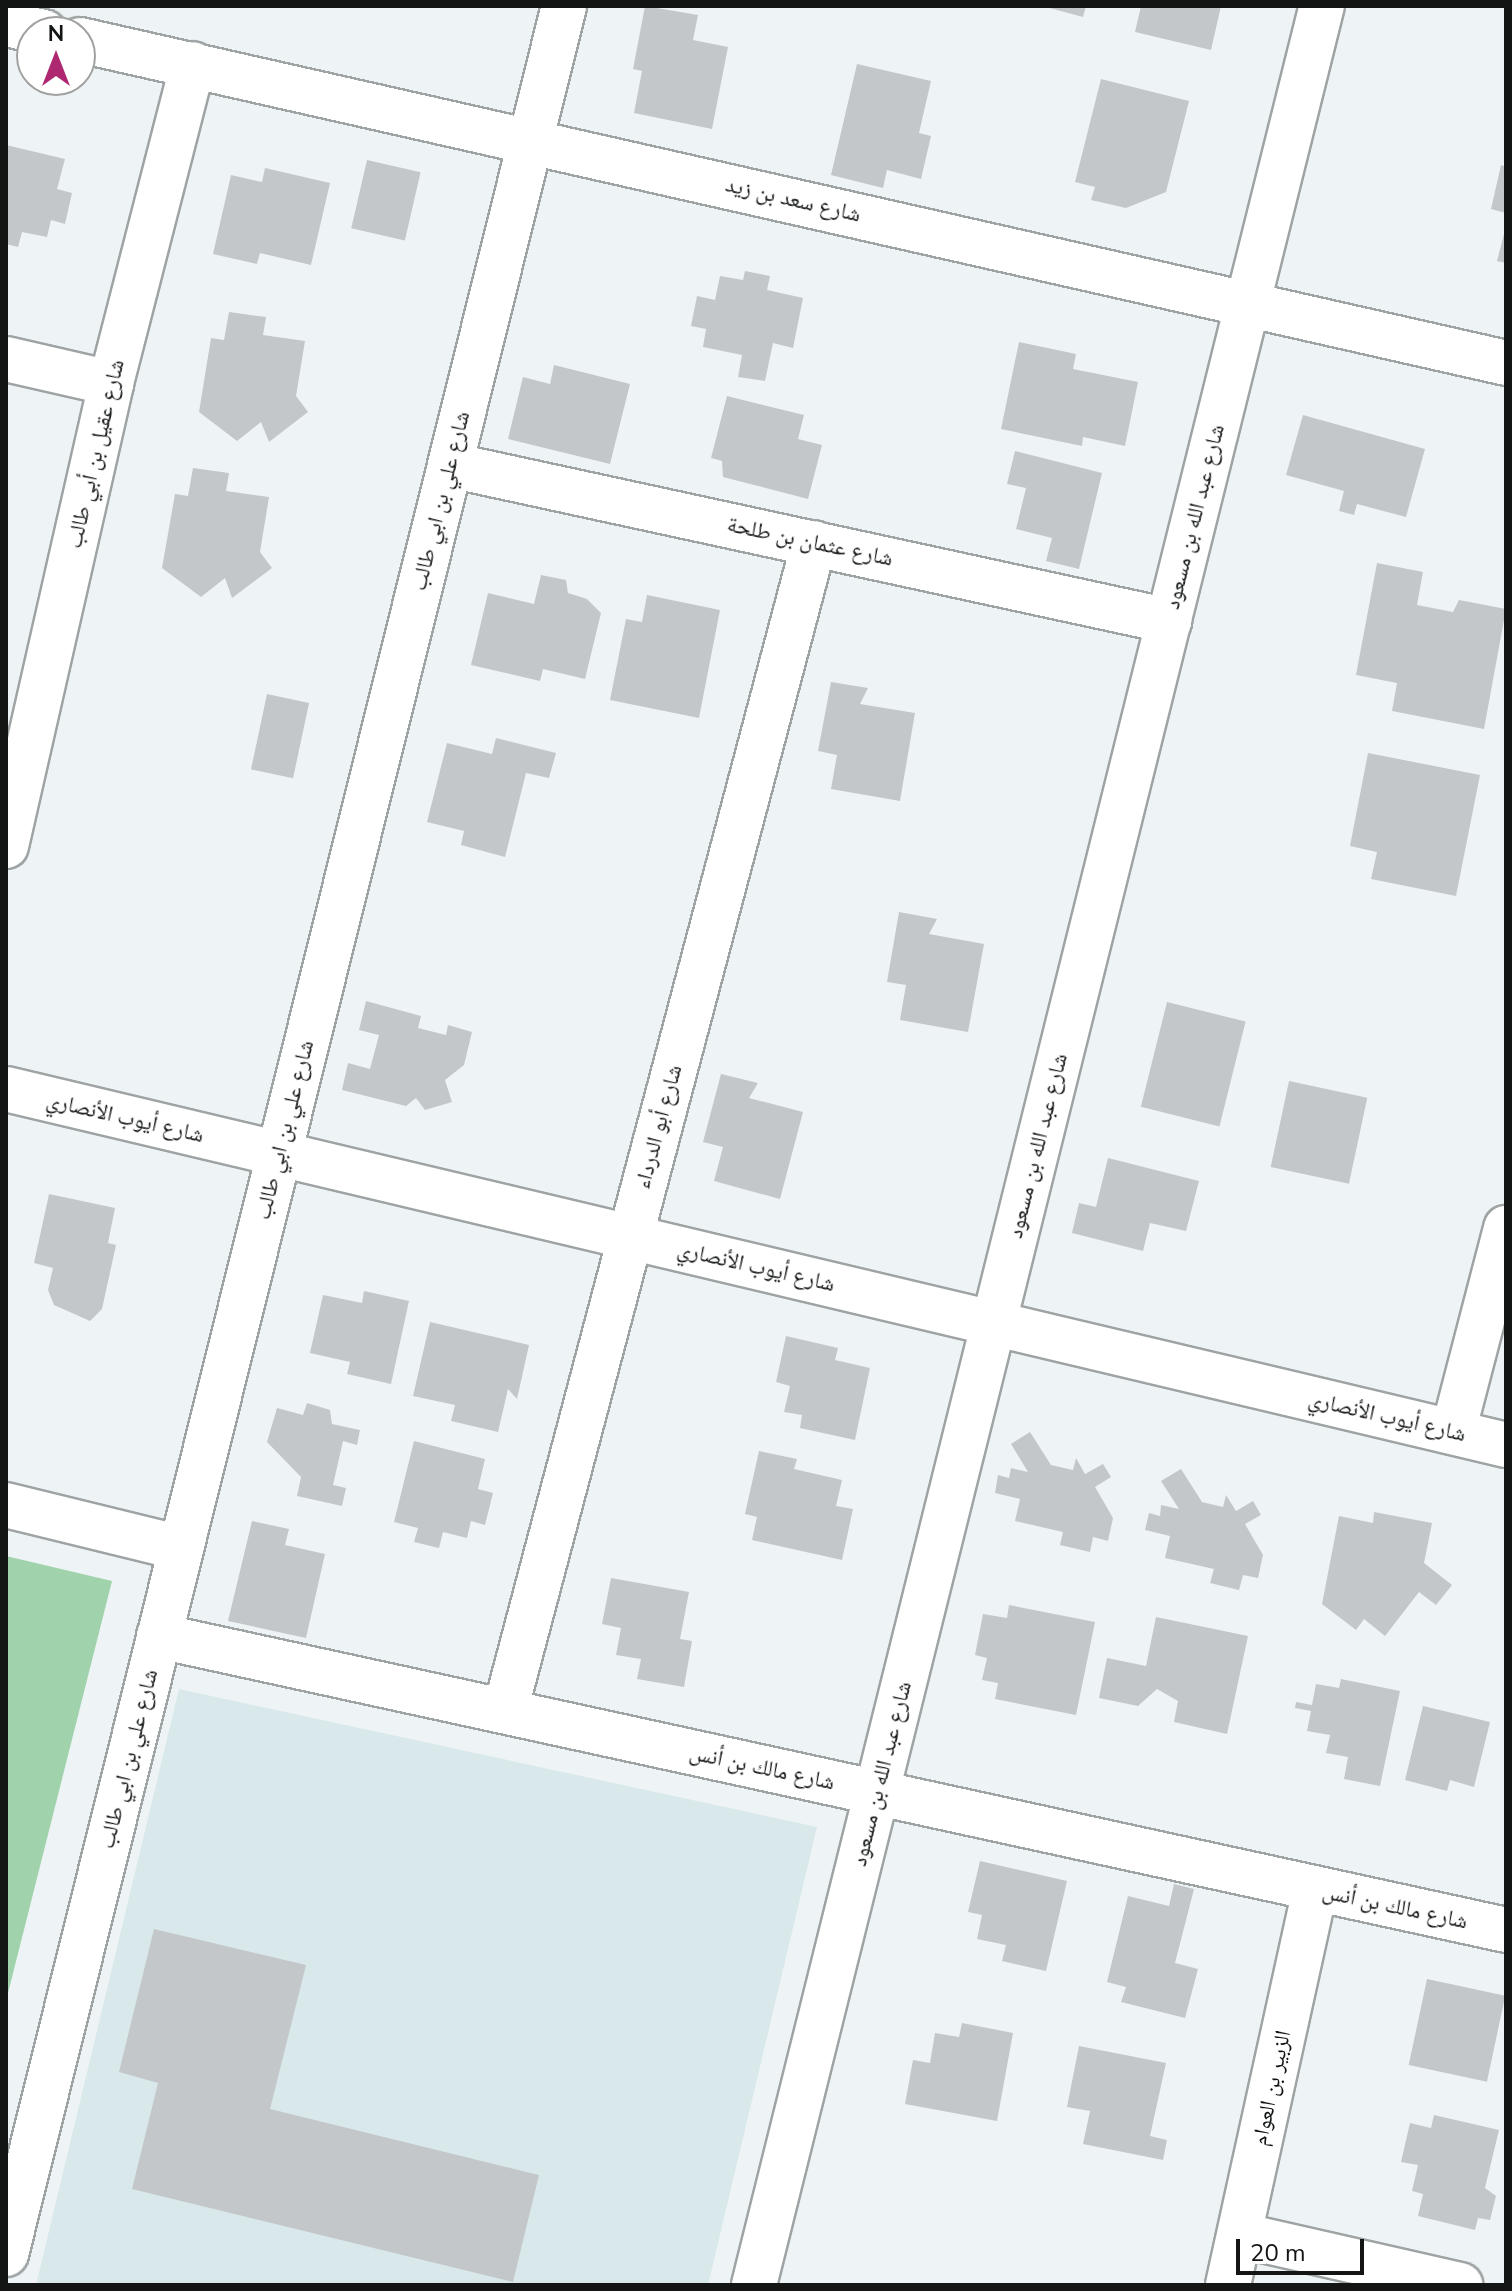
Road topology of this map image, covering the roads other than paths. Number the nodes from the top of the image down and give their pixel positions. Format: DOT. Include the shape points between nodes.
graph roads {
  1 [pos="564,6"];
  2 [pos="1322,6"];
  3 [pos="96,43"];
  4 [pos="193,64"];
  5 [pos="530,141"];
  6 [pos="1248,304"];
  7 [pos="6,359"];
  8 [pos="1506,363"];
  9 [pos="111,383"];
  10 [pos="450,465"];
  11 [pos="814,543"];
  12 [pos="1169,621"];
  13 [pos="23,695"];
  14 [pos="6,846"];
  15 [pos="6,1089"];
  16 [pos="279,1154"];
  17 [pos="1506,1228"];
  18 [pos="630,1237"];
  19 [pos="994,1323"];
  20 [pos="1453,1432"];
  21 [pos="1506,1445"];
  22 [pos="6,1505"];
  23 [pos="181,1548"];
  24 [pos="159,1636"];
  25 [pos="505,1711"];
  26 [pos="877,1793"];
  27 [pos="1315,1890"];
  28 [pos="1506,1930"];
  29 [pos="1240,2235"];
  30 [pos="6,2254"];
  31 [pos="754,2285"];
  32 [pos="1228,2285"];
  33 [pos="1460,2285"];
  1 -- 5 [label="street, شارع علي بن ابي طالب"];
  2 -- 6 [label="street, شارع عبد الله بن مسعود"];
  3 -- 4 [label="street, شارع سعد بن زيد"];
  4 -- 5 [label="street, شارع سعد بن زيد"];
  4 -- 9 [label="street, شارع عقيل بن أبي طالب"];
  5 -- 6 [label="street, شارع سعد بن زيد"];
  5 -- 10 [label="street, شارع علي بن ابي طالب"];
  6 -- 8 [label="street, شارع سعد بن زيد"];
  6 -- 12 [label="street, شارع عبد الله بن مسعود"];
  7 -- 9 [label="street"];
  9 -- 13 [label="street, شارع عقيل بن أبي طالب"];
  10 -- 11 [label="street, شارع عثمان بن طلحة"];
  10 -- 16 [label="street, شارع علي بن ابي طالب"];
  11 -- 12 [label="street, شارع عثمان بن طلحة"];
  11 -- 18 [label="street, شارع أبو الدرداء"];
  12 -- 19 [label="street, شارع عبد الله بن مسعود"];
  13 -- 14 [label="street, شارع عقيل بن أبي طالب"];
  15 -- 16 [label="street, شارع أيوب الأنصاري"];
  16 -- 18 [label="street, شارع أيوب الأنصاري"];
  16 -- 23 [label="street, شارع علي بن ابي طالب"];
  17 -- 20 [label="street"];
  18 -- 19 [label="street, شارع أيوب الأنصاري"];
  18 -- 25 [label="street, شارع أبو الدرداء"];
  19 -- 20 [label="street, شارع أيوب الأنصاري"];
  19 -- 26 [label="street, شارع عبد الله بن مسعود"];
  20 -- 21 [label="street, شارع أيوب الأنصاري"];
  22 -- 23 [label="street"];
  23 -- 24 [label="street, شارع علي بن ابي طالب"];
  24 -- 25 [label="street, شارع مالك بن أنس"];
  24 -- 30 [label="street, شارع علي بن ابي طالب"];
  25 -- 26 [label="street, شارع مالك بن أنس"];
  26 -- 27 [label="street, شارع مالك بن أنس"];
  26 -- 31 [label="street, شارع عبد الله بن مسعود"];
  27 -- 28 [label="street, شارع مالك بن أنس"];
  27 -- 29 [label="street, الزبير بن العوام"];
  29 -- 32 [label="street, الزبير بن العوام"];
  29 -- 33 [label="street"];
}
